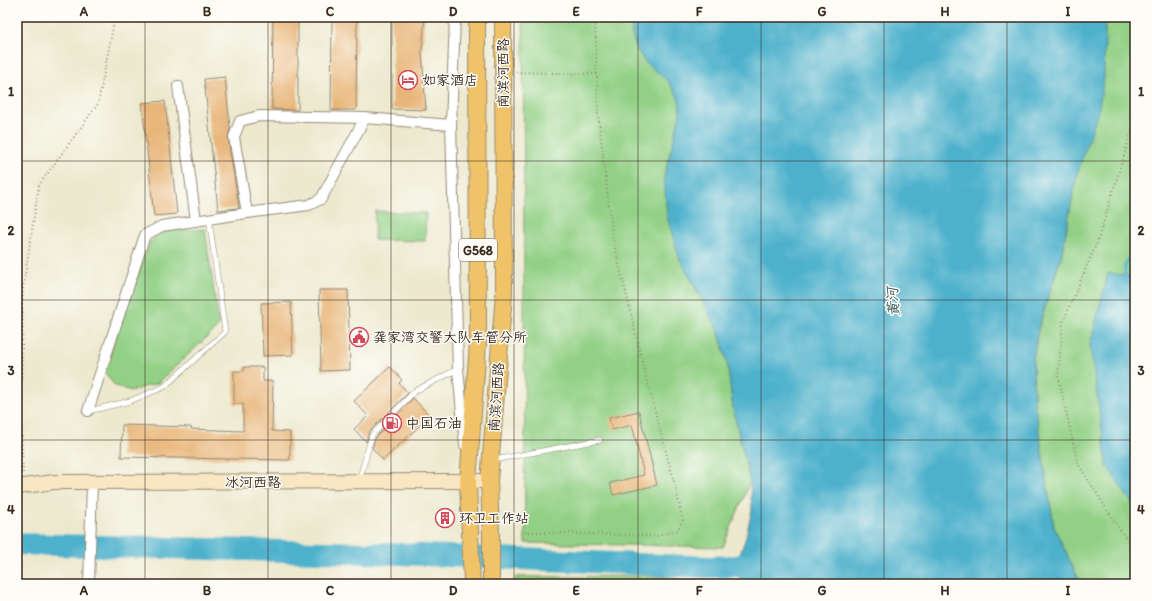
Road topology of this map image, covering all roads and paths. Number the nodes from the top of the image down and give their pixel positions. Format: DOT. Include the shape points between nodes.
graph roads {
  1 [pos="115,17"];
  2 [pos="455,17"];
  3 [pos="477,17"];
  4 [pos="503,17"];
  5 [pos="595,17"];
  6 [pos="1132,17"];
  7 [pos="504,72"];
  8 [pos="597,74"];
  9 [pos="178,86"];
  10 [pos="365,118"];
  11 [pos="451,125"];
  12 [pos="247,213"];
  13 [pos="209,219"];
  14 [pos="196,221"];
  15 [pos="458,369"];
  16 [pos="88,411"];
  17 [pos="600,440"];
  18 [pos="491,461"];
  19 [pos="92,482"];
  20 [pos="359,482"];
  21 [pos="468,482"];
  22 [pos="489,482"];
  23 [pos="20,486"];
  24 [pos="525,532"];
  25 [pos="1135,550"];
  26 [pos="472,578"];
  27 [pos="491,579"];
  28 [pos="89,584"];
  1 -- 23 [label="path" via="98,104 39,184 23,288"];
  2 -- 11 [label="street, 南滨河西路"];
  3 -- 21 [label="highway, 南滨河西路 / G568" via="478,343"];
  4 -- 7 [label="highway, 南滨河西路 / G568"];
  5 -- 8 [label="path"];
  6 -- 25 [label="path" via="1133,126 1098,240 1064,322 1058,376 1078,464"];
  7 -- 8 [label="path"];
  7 -- 18 [label="highway, 南滨河西路 / G568" via="504,294"];
  8 -- 24 [label="path" via="598,114 613,239 683,522 677,530 658,536"];
  9 -- 14 [label="street"];
  10 -- 11 [label="street"];
  10 -- 12 [label="street" via="321,199 309,205"];
  10 -- 12 [label="street" via="259,116 240,121 234,137"];
  11 -- 15 [label="street, 南滨河西路"];
  12 -- 13 [label="street"];
  13 -- 14 [label="street"];
  13 -- 16 [label="lane" via="224,332 164,387 130,401"];
  14 -- 16 [label="street" via="162,226 145,234"];
  15 -- 20 [label="lane" via="415,391 372,435"];
  15 -- 21 [label="street, 南滨河西路"];
  17 -- 18 [label="lane"];
  18 -- 22 [label="highway, 南滨河西路 / G568"];
  19 -- 20 [label="main road, 冰河西路"];
  19 -- 23 [label="main road, 冰河西路" via="54,482"];
  19 -- 28 [label="street"];
  20 -- 21 [label="main road, 冰河西路"];
  21 -- 22 [label="main road, 冰河西路"];
  21 -- 26 [label="highway, 南滨河西路 / G568"];
  22 -- 27 [label="highway, 南滨河西路 / G568"];
}
